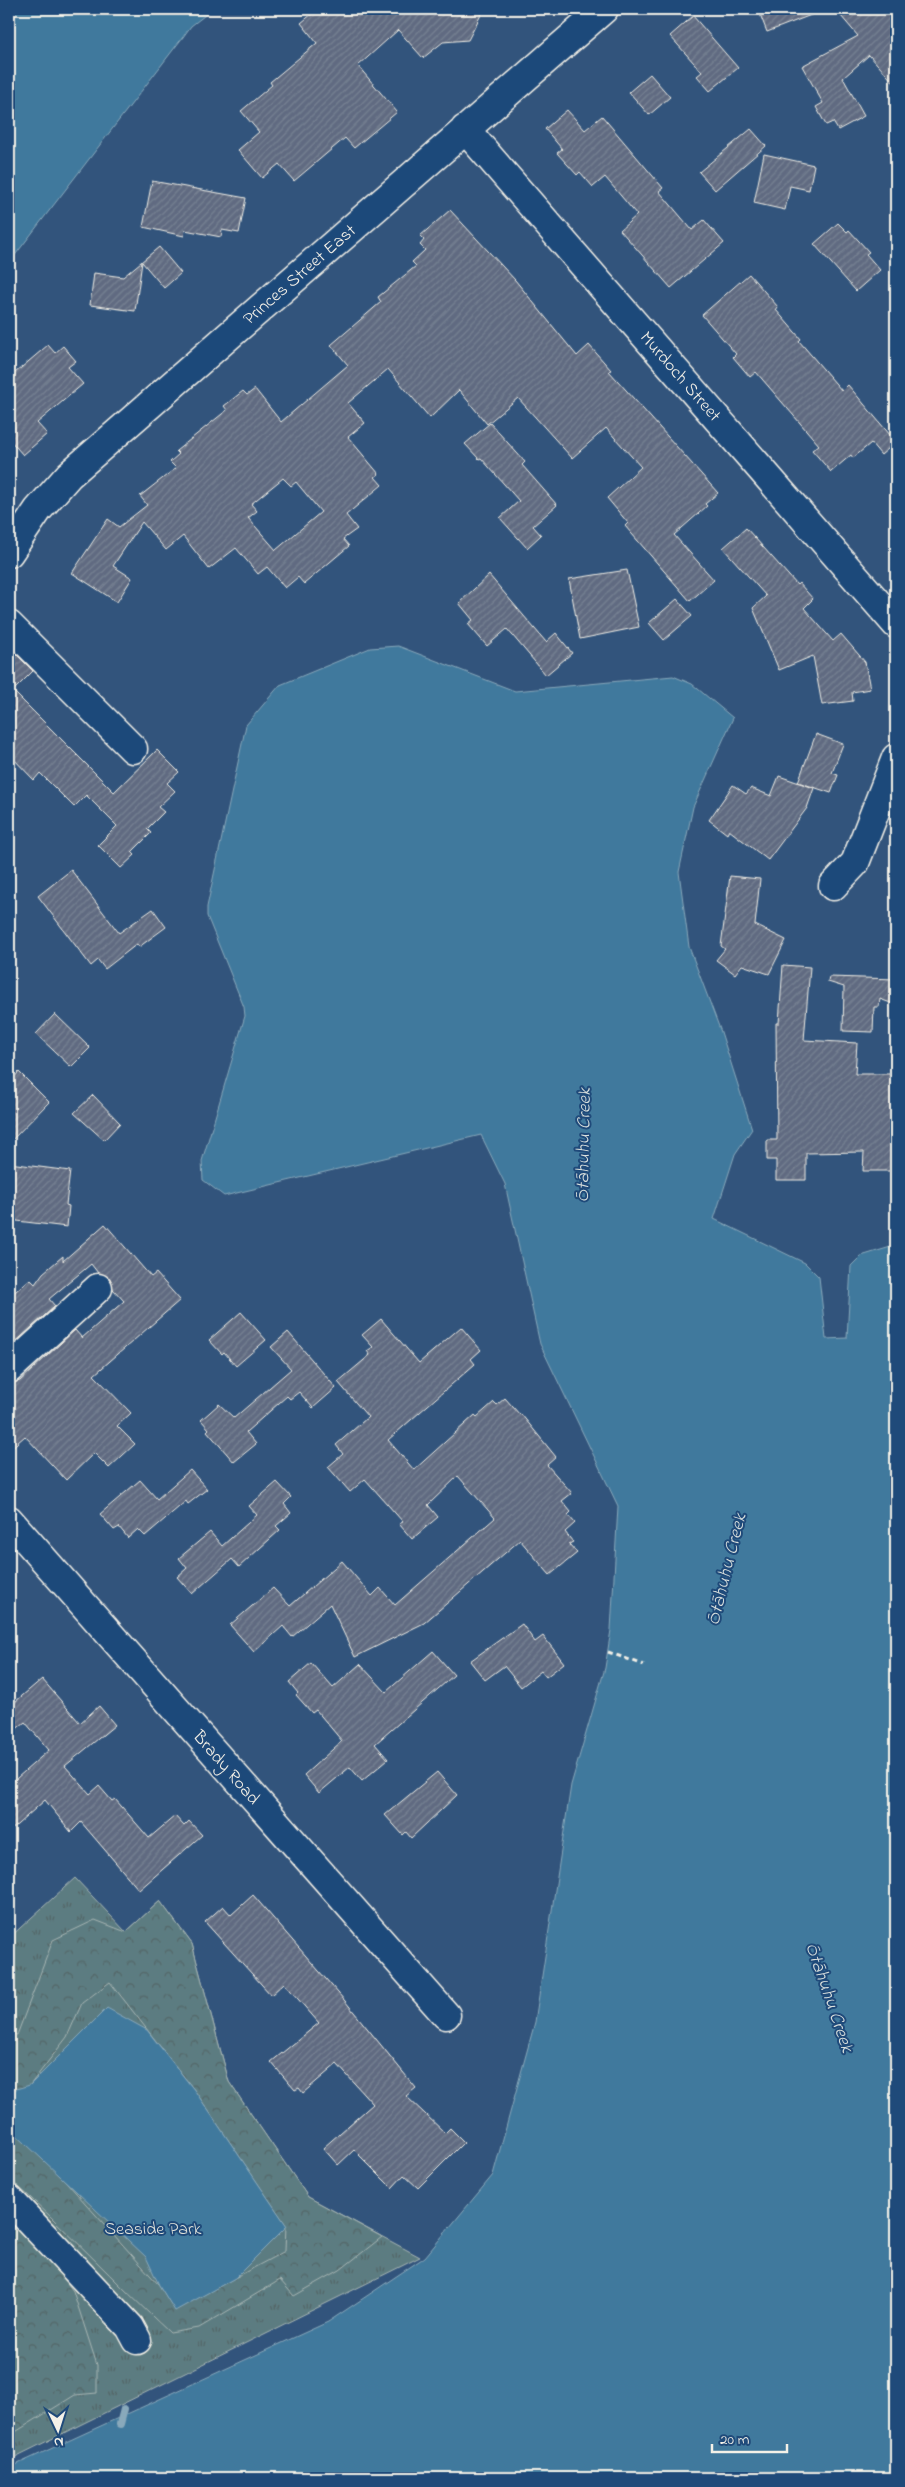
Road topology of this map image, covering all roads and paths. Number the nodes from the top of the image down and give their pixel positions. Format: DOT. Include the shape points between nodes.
graph roads {
  1 [pos="604,9"];
  2 [pos="465,129"];
  3 [pos="9,553"];
  4 [pos="896,624"];
  5 [pos="9,625"];
  6 [pos="133,749"];
  7 [pos="896,758"];
  8 [pos="833,886"];
  9 [pos="98,1288"];
  10 [pos="9,1368"];
  11 [pos="9,1520"];
  12 [pos="608,1652"];
  13 [pos="644,1665"];
  14 [pos="446,2015"];
  15 [pos="9,2199"];
  16 [pos="137,2340"];
  1 -- 2 [label="street, Princes Street East"];
  2 -- 3 [label="street, Princes Street East" via="69,475 38,510"];
  2 -- 4 [label="street, Murdoch Street"];
  5 -- 6 [label="street"];
  7 -- 8 [label="street" via="855,863"];
  9 -- 10 [label="street"];
  11 -- 14 [label="street, Brady Road"];
  12 -- 13 [label="path"];
  15 -- 16 [label="street" via="130,2327"];
}
